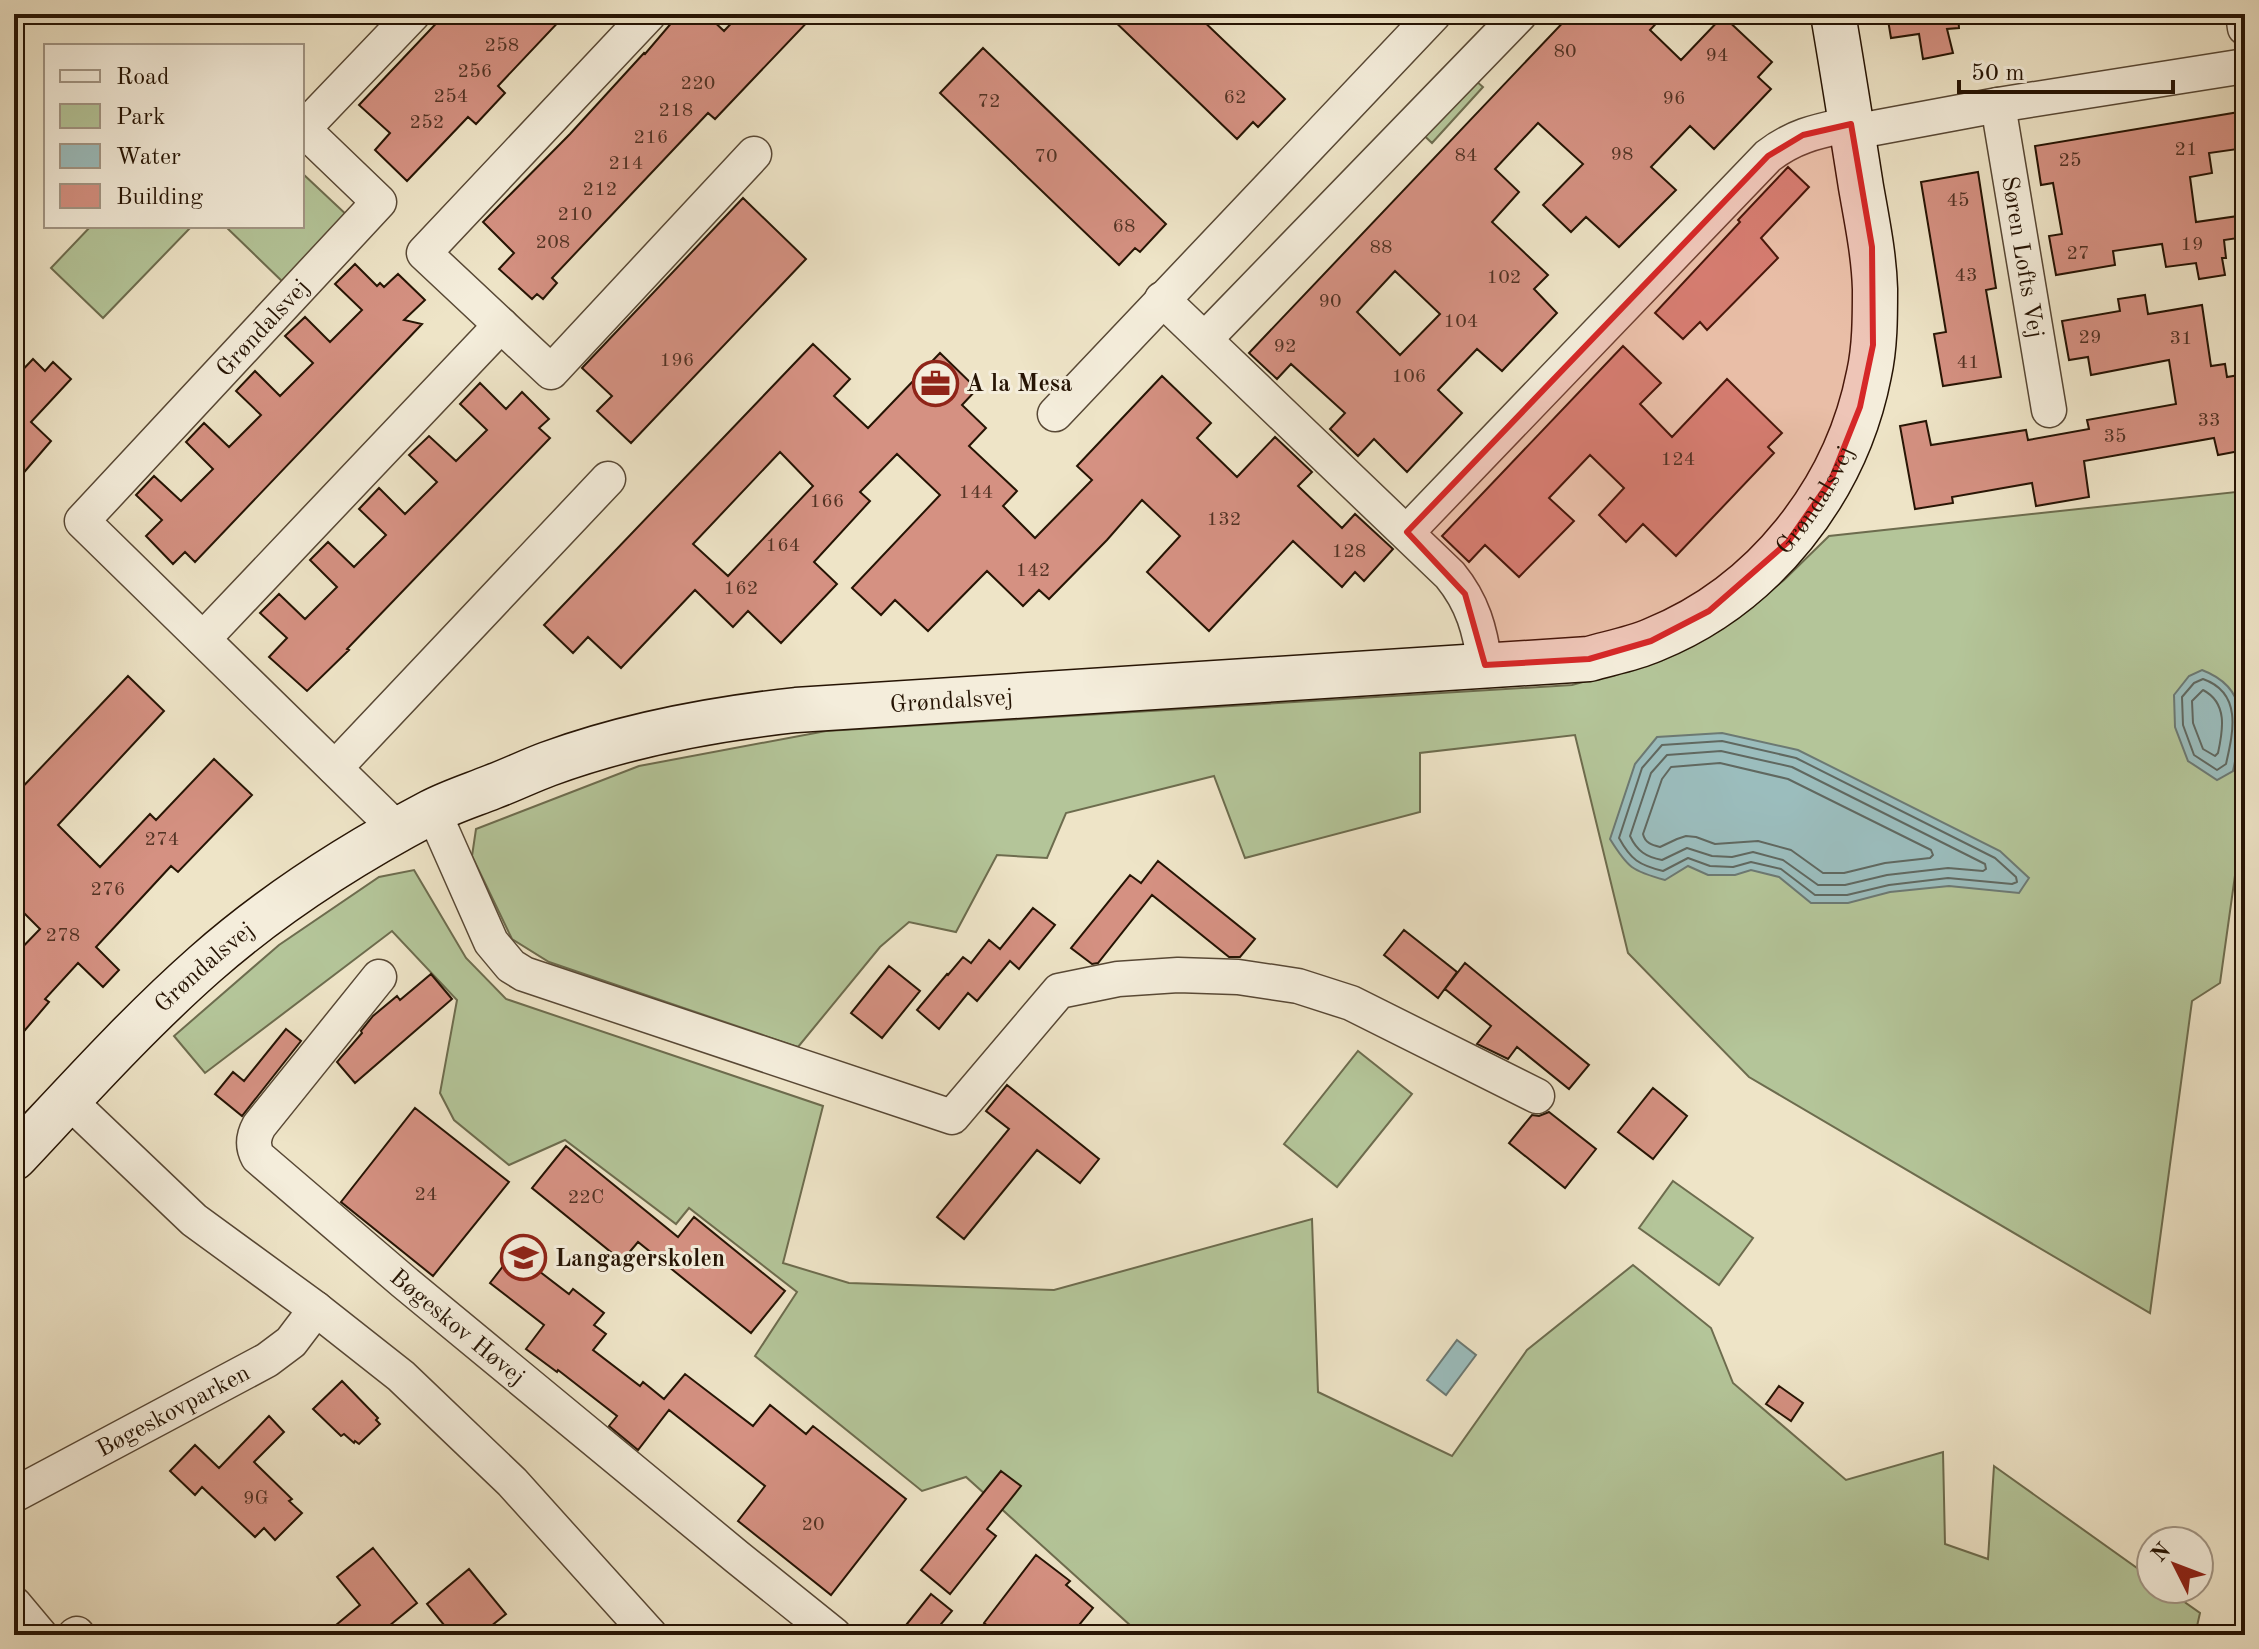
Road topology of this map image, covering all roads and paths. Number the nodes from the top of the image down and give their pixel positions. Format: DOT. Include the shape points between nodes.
graph roads {
  1 [pos="413,14"];
  2 [pos="649,14"];
  3 [pos="1434,14"];
  4 [pos="1520,14"];
  5 [pos="1833,14"];
  6 [pos="2243,14"];
  7 [pos="2245,28"];
  8 [pos="2245,66"];
  9 [pos="1998,105"];
  10 [pos="304,128"];
  11 [pos="1852,128"];
  12 [pos="304,130"];
  13 [pos="754,154"];
  14 [pos="1162,299"];
  15 [pos="501,325"];
  16 [pos="1205,339"];
  17 [pos="2049,410"];
  18 [pos="1055,414"];
  19 [pos="608,479"];
  20 [pos="1407,532"];
  21 [pos="203,639"];
  22 [pos="1485,665"];
  23 [pos="335,768"];
  24 [pos="416,821"];
  25 [pos="379,977"];
  26 [pos="1537,1096"];
  27 [pos="68,1100"];
  28 [pos="14,1158"];
  29 [pos="316,1309"];
  30 [pos="14,1495"];
  31 [pos="14,1604"];
  32 [pos="40,1635"];
  33 [pos="650,1635"];
  34 [pos="834,1635"];
  1 -- 10 [label="street, Grøndalsvej"];
  2 -- 15 [label="street" via="424,253"];
  3 -- 14 [label="street"];
  4 -- 16 [label="street"];
  5 -- 11 [label="street, Grøndalsvej"];
  6 -- 7 [label="street"];
  8 -- 9 [label="street"];
  9 -- 11 [label="street"];
  9 -- 17 [label="street, Søren Lofts Vej"];
  11 -- 20 [label="street" via="1803,135 1768,156"];
  11 -- 22 [label="street, Grøndalsvej" via="1872,247 1873,345 1849,442 1812,512 1761,570 1681,627 1589,659"];
  12 -- 21 [label="street, Grøndalsvej" via="379,202 82,521"];
  13 -- 15 [label="street" via="551,372"];
  14 -- 16 [label="street"];
  14 -- 18 [label="street"];
  15 -- 21 [label="street"];
  16 -- 20 [label="street"];
  19 -- 23 [label="street"];
  20 -- 22 [label="street" via="1465,594"];
  21 -- 23 [label="street, Grøndalsvej"];
  22 -- 24 [label="street, Grøndalsvej" via="740,716 550,764"];
  23 -- 24 [label="street, Grøndalsvej"];
  24 -- 26 [label="street, Grøndalsvej" via="491,942 524,974 952,1117 1059,991 1118,979 1178,975 1268,981 1342,1000"];
  24 -- 27 [label="street, Grøndalsvej" via="299,892 228,945 159,1006"];
  25 -- 34 [label="street, Bøgeskov Høvej" via="259,1126 253,1144 258,1157"];
  27 -- 28 [label="street"];
  27 -- 29 [label="street" via="194,1220"];
  29 -- 30 [label="street, Bøgeskovparken" via="291,1342 267,1360"];
  29 -- 33 [label="street" via="401,1376 512,1482"];
  31 -- 32 [label="street"];
}
